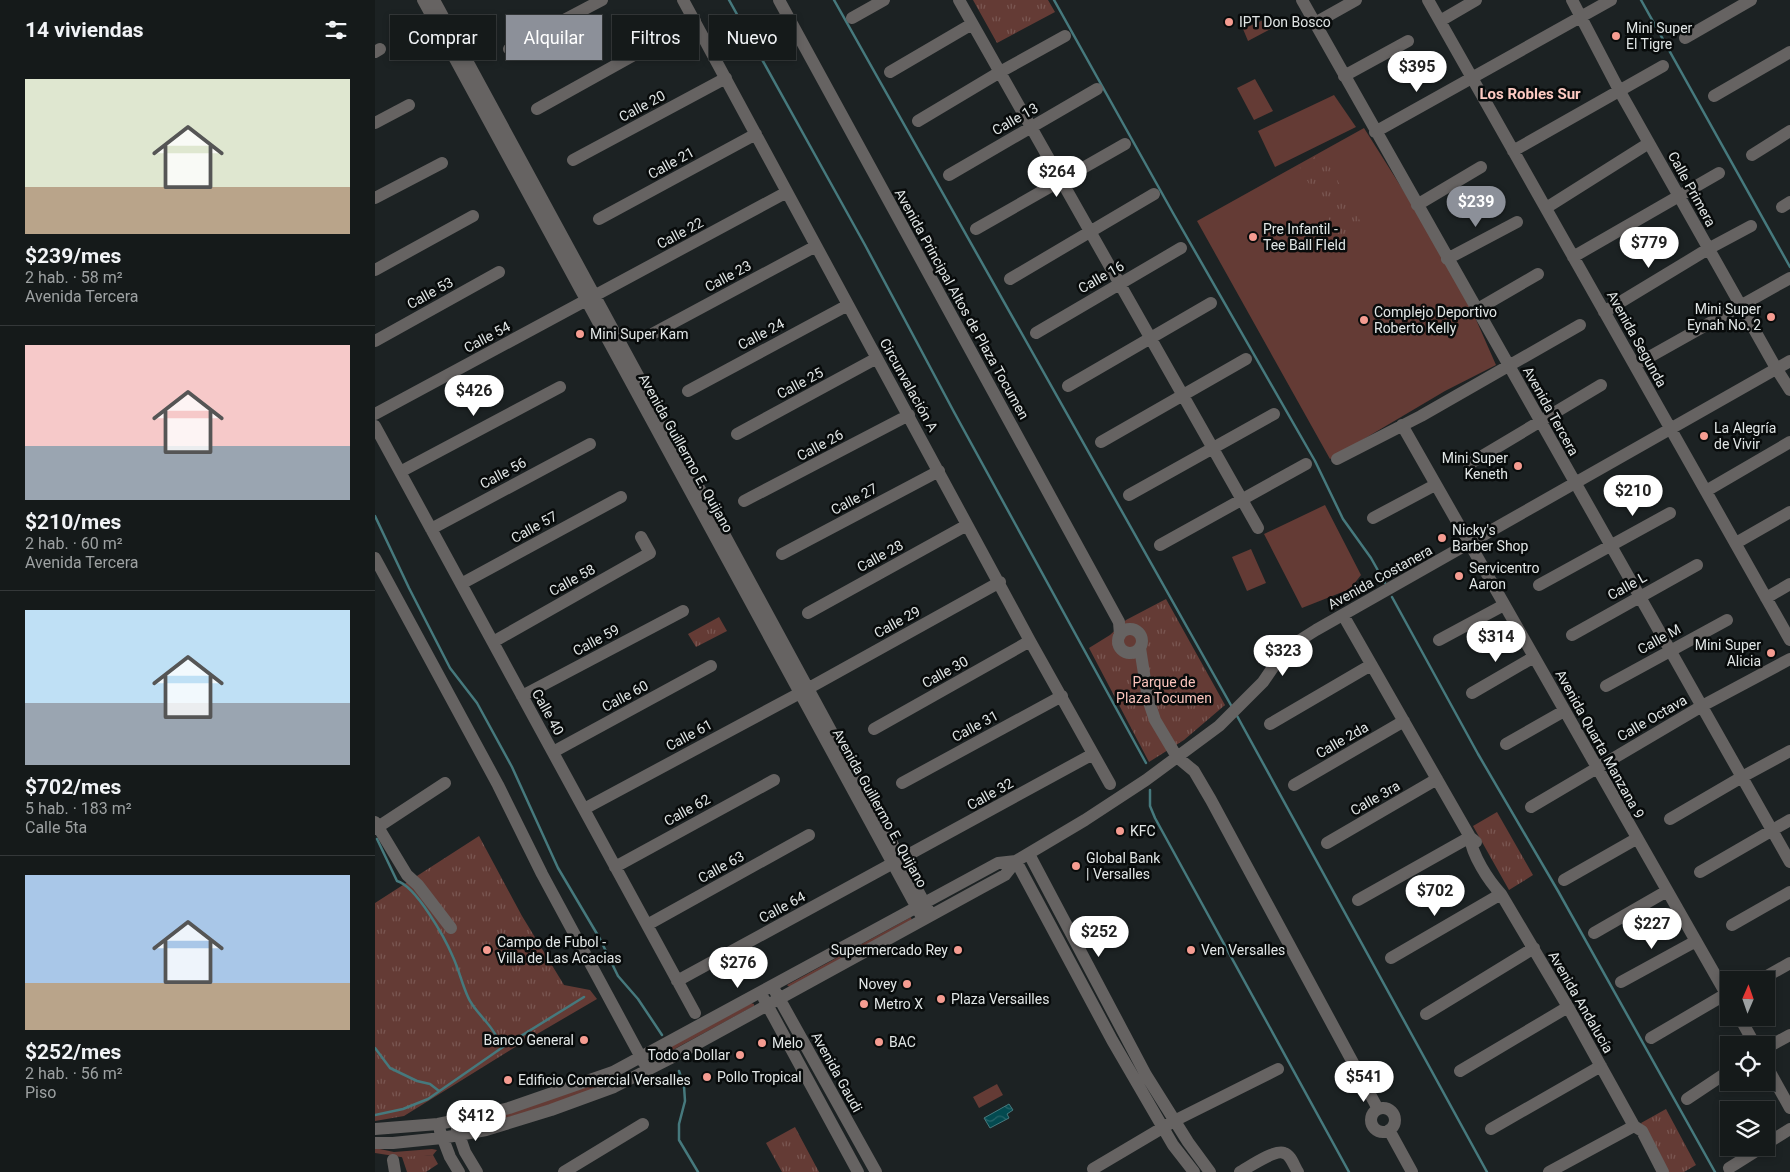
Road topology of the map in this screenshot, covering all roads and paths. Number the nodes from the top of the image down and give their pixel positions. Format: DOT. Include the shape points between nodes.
graph roads {
  1 [pos="423,0"];
  2 [pos="434,0"];
  3 [pos="602,0"];
  4 [pos="683,0"];
  5 [pos="779,0"];
  6 [pos="884,0"];
  7 [pos="959,0"];
  8 [pos="1302,0"];
  9 [pos="1356,0"];
  10 [pos="1428,0"];
  11 [pos="1476,0"];
  12 [pos="1572,0"];
  13 [pos="1611,0"];
  14 [pos="1751,0"];
  15 [pos="433,15"];
  16 [pos="440,15"];
  17 [pos="574,15"];
  18 [pos="692,15"];
  19 [pos="1581,17"];
  20 [pos="852,18"];
  21 [pos="1440,21"];
  22 [pos="1315,22"];
  23 [pos="972,24"];
  24 [pos="699,28"];
  25 [pos="1065,36"];
  26 [pos="1685,38"];
  27 [pos="1408,41"];
  28 [pos="1790,52"];
  29 [pos="461,60"];
  30 [pos="625,60"];
  31 [pos="1663,66"];
  32 [pos="890,72"];
  33 [pos="1000,72"];
  34 [pos="1344,76"];
  35 [pos="726,78"];
  36 [pos="1473,79"];
  37 [pos="1097,89"];
  38 [pos="1619,90"];
  39 [pos="1714,96"];
  40 [pos="409,105"];
  41 [pos="537,109"];
  42 [pos="918,121"];
  43 [pos="375,123"];
  44 [pos="1031,128"];
  45 [pos="1375,132"];
  46 [pos="1790,132"];
  47 [pos="757,134"];
  48 [pos="1649,143"];
  49 [pos="1125,144"];
  50 [pos="1513,151"];
  51 [pos="1752,155"];
  52 [pos="573,160"];
  53 [pos="442,163"];
  54 [pos="1481,167"];
  55 [pos="1719,173"];
  56 [pos="949,175"];
  57 [pos="1061,180"];
  58 [pos="787,192"];
  59 [pos="1154,194"];
  60 [pos="1678,196"];
  61 [pos="375,198"];
  62 [pos="1417,204"];
  63 [pos="1545,208"];
  64 [pos="473,216"];
  65 [pos="599,219"];
  66 [pos="1517,222"];
  67 [pos="1751,226"];
  68 [pos="976,229"];
  69 [pos="1090,232"];
  70 [pos="816,246"];
  71 [pos="1181,248"];
  72 [pos="1708,249"];
  73 [pos="1573,256"];
  74 [pos="1447,259"];
  75 [pos="375,270"];
  76 [pos="499,272"];
  77 [pos="1538,274"];
  78 [pos="1790,278"];
  79 [pos="1010,279"];
  80 [pos="1119,284"];
  81 [pos="591,298"];
  82 [pos="1211,303"];
  83 [pos="848,304"];
  84 [pos="1741,306"];
  85 [pos="1476,310"];
  86 [pos="1604,312"];
  87 [pos="1580,325"];
  88 [pos="654,332"];
  89 [pos="1036,333"];
  90 [pos="1151,339"];
  91 [pos="375,340"];
  92 [pos="877,358"];
  93 [pos="1245,359"];
  94 [pos="1790,360"];
  95 [pos="1509,366"];
  96 [pos="1635,366"];
  97 [pos="1776,368"];
  98 [pos="1601,384"];
  99 [pos="1068,386"];
  100 [pos="560,387"];
  101 [pos="1790,390"];
  102 [pos="688,391"];
  103 [pos="1183,395"];
  104 [pos="375,414"];
  105 [pos="1274,414"];
  106 [pos="909,415"];
  107 [pos="1539,422"];
  108 [pos="1402,425"];
  109 [pos="375,426"];
  110 [pos="1671,429"];
  111 [pos="737,434"];
  112 [pos="1101,442"];
  113 [pos="1790,442"];
  114 [pos="590,444"];
  115 [pos="1214,449"];
  116 [pos="1337,459"];
  117 [pos="1306,464"];
  118 [pos="1469,464"];
  119 [pos="939,471"];
  120 [pos="401,472"];
  121 [pos="1575,483"];
  122 [pos="1435,486"];
  123 [pos="1706,491"];
  124 [pos="1129,495"];
  125 [pos="621,497"];
  126 [pos="1242,500"];
  127 [pos="744,501"];
  128 [pos="1790,512"];
  129 [pos="1670,513"];
  130 [pos="1373,518"];
  131 [pos="967,524"];
  132 [pos="1258,528"];
  133 [pos="431,529"];
  134 [pos="641,537"];
  135 [pos="1736,543"];
  136 [pos="1469,544"];
  137 [pos="1161,545"];
  138 [pos="1609,545"];
  139 [pos="782,554"];
  140 [pos="375,558"];
  141 [pos="1697,565"];
  142 [pos="1000,582"];
  143 [pos="461,584"];
  144 [pos="1790,584"];
  145 [pos="1539,585"];
  146 [pos="1639,597"];
  147 [pos="1766,598"];
  148 [pos="1504,605"];
  149 [pos="683,611"];
  150 [pos="808,613"];
  151 [pos="1343,615"];
  152 [pos="1727,620"];
  153 [pos="1123,629"];
  154 [pos="1572,635"];
  155 [pos="1439,640"];
  156 [pos="1790,640"];
  157 [pos="1030,641"];
  158 [pos="493,642"];
  159 [pos="1670,650"];
  160 [pos="1138,653"];
  161 [pos="1534,657"];
  162 [pos="1790,659"];
  163 [pos="1371,665"];
  164 [pos="711,666"];
  165 [pos="1606,686"];
  166 [pos="804,690"];
  167 [pos="1473,693"];
  168 [pos="522,696"];
  169 [pos="1062,696"];
  170 [pos="1702,706"];
  171 [pos="1565,711"];
  172 [pos="1403,721"];
  173 [pos="1270,724"];
  174 [pos="874,728"];
  175 [pos="1506,744"];
  176 [pos="1790,751"];
  177 [pos="553,752"];
  178 [pos="1093,754"];
  179 [pos="1177,757"];
  180 [pos="1597,767"];
  181 [pos="1742,777"];
  182 [pos="1437,779"];
  183 [pos="774,780"];
  184 [pos="445,783"];
  185 [pos="903,783"];
  186 [pos="1110,784"];
  187 [pos="1294,785"];
  188 [pos="1531,807"];
  189 [pos="584,809"];
  190 [pos="1670,819"];
  191 [pos="1790,820"];
  192 [pos="376,826"];
  193 [pos="1772,830"];
  194 [pos="809,835"];
  195 [pos="1470,837"];
  196 [pos="1637,839"];
  197 [pos="1327,843"];
  198 [pos="1029,854"];
  199 [pos="1016,861"];
  200 [pos="897,862"];
  201 [pos="1790,862"];
  202 [pos="615,866"];
  203 [pos="1700,872"];
  204 [pos="1564,880"];
  205 [pos="1667,891"];
  206 [pos="1790,892"];
  207 [pos="1501,894"];
  208 [pos="1358,900"];
  209 [pos="921,905"];
  210 [pos="927,917"];
  211 [pos="647,925"];
  212 [pos="1732,925"];
  213 [pos="451,928"];
  214 [pos="1594,934"];
  215 [pos="1696,941"];
  216 [pos="1533,948"];
  217 [pos="1391,958"];
  218 [pos="1790,963"];
  219 [pos="1775,971"];
  220 [pos="677,981"];
  221 [pos="1621,982"];
  222 [pos="1720,984"];
  223 [pos="773,986"];
  224 [pos="760,992"];
  225 [pos="779,998"];
  226 [pos="1720,1000"];
  227 [pos="767,1005"];
  228 [pos="1568,1007"];
  229 [pos="695,1013"];
  230 [pos="1426,1014"];
  231 [pos="1124,1034"];
  232 [pos="1790,1035"];
  233 [pos="1651,1038"];
  234 [pos="1112,1040"];
  235 [pos="1775,1043"];
  236 [pos="641,1058"];
  237 [pos="1601,1066"];
  238 [pos="1278,1069"];
  239 [pos="648,1070"];
  240 [pos="1460,1071"];
  241 [pos="1720,1078"];
  242 [pos="1775,1081"];
  243 [pos="1687,1099"];
  244 [pos="1790,1108"];
  245 [pos="455,1122"];
  246 [pos="438,1124"];
  247 [pos="643,1124"];
  248 [pos="1165,1126"];
  249 [pos="1634,1126"];
  250 [pos="1491,1128"];
  251 [pos="375,1129"];
  252 [pos="1790,1129"];
  253 [pos="458,1136"];
  254 [pos="443,1138"];
  255 [pos="1775,1138"];
  256 [pos="859,1142"];
  257 [pos="375,1143"];
  258 [pos="847,1152"];
  259 [pos="1748,1156"];
  260 [pos="470,1160"];
  261 [pos="1729,1168"];
  262 [pos="1093,1169"];
  263 [pos="457,1170"];
  264 [pos="477,1172"];
  265 [pos="564,1172"];
  266 [pos="858,1172"];
  267 [pos="876,1172"];
  268 [pos="1194,1172"];
  269 [pos="1210,1172"];
  270 [pos="1240,1172"];
  271 [pos="1298,1172"];
  272 [pos="1411,1172"];
  273 [pos="1549,1172"];
  274 [pos="1655,1172"];
  275 [pos="1663,1172"];
  1 -- 15 [label="street, Avenida Guillermo E. Quijano"];
  2 -- 16 [label="street, Avenida Guillermo E. Quijano"];
  3 -- 17 [label="street"];
  4 -- 18 [label="street, Circunvalación A"];
  5 -- 153 [label="street, Avenida Principal Altos de Plaza Tocumen"];
  6 -- 20 [label="street"];
  7 -- 23 [label="street"];
  8 -- 22 [label="street, Avenida Tercera"];
  9 -- 22 [label="street"];
  10 -- 21 [label="street, Avenida Segunda"];
  11 -- 21 [label="street"];
  12 -- 19 [label="street, Calle Primera"];
  13 -- 19 [label="street"];
  14 -- 26 [label="street"];
  19 -- 36 [label="street"];
  19 -- 38 [label="street, Calle Primera"];
  21 -- 36 [label="street, Avenida Segunda"];
  22 -- 34 [label="street, Avenida Tercera"];
  23 -- 32 [label="street"];
  23 -- 33 [label="street"];
  24 -- 35 [label="street, Circunvalación A"];
  25 -- 33 [label="street"];
  27 -- 34 [label="street"];
  28 -- 39 [label="street"];
  29 -- 81 [label="street, Avenida Guillermo E. Quijano"];
  30 -- 41 [label="street"];
  31 -- 38 [label="street"];
  33 -- 42 [label="street"];
  33 -- 44 [label="street"];
  34 -- 45 [label="street, Avenida Tercera"];
  35 -- 47 [label="street, Circunvalación A"];
  35 -- 52 [label="street, Calle 20"];
  36 -- 45 [label="street"];
  36 -- 50 [label="street, Avenida Segunda"];
  37 -- 44 [label="street, Calle 13"];
  38 -- 48 [label="street, Calle Primera"];
  38 -- 50 [label="street"];
  40 -- 43 [label="street"];
  44 -- 56 [label="street, Calle 13"];
  44 -- 57 [label="street"];
  45 -- 62 [label="street, Avenida Tercera"];
  46 -- 51 [label="street"];
  47 -- 58 [label="street, Circunvalación A"];
  47 -- 65 [label="street, Calle 21"];
  48 -- 60 [label="street, Calle Primera"];
  48 -- 63 [label="street"];
  49 -- 57 [label="street"];
  50 -- 63 [label="street, Avenida Segunda"];
  53 -- 61 [label="street"];
  54 -- 62 [label="street"];
  55 -- 60 [label="street"];
  57 -- 68 [label="street"];
  57 -- 69 [label="street"];
  58 -- 70 [label="street, Circunvalación A"];
  58 -- 81 [label="street, Calle 22"];
  59 -- 69 [label="street"];
  60 -- 72 [label="street, Calle Primera"];
  60 -- 73 [label="street"];
  62 -- 74 [label="street, Avenida Tercera"];
  63 -- 73 [label="street, Avenida Segunda"];
  64 -- 75 [label="street"];
  66 -- 74 [label="street"];
  67 -- 72 [label="street"];
  69 -- 79 [label="street"];
  69 -- 80 [label="street"];
  70 -- 83 [label="street, Circunvalación A"];
  70 -- 88 [label="street, Calle 23"];
  71 -- 80 [label="street, Calle 16"];
  72 -- 84 [label="street, Calle Primera"];
  72 -- 86 [label="street"];
  73 -- 86 [label="street, Avenida Segunda"];
  74 -- 85 [label="street, Avenida Tercera"];
  76 -- 91 [label="street, Calle 53"];
  77 -- 85 [label="street"];
  78 -- 84 [label="street"];
  80 -- 89 [label="street, Calle 16"];
  80 -- 90 [label="street"];
  81 -- 104 [label="street, Calle 54"];
  81 -- 166 [label="street, Avenida Guillermo E. Quijano"];
  82 -- 90 [label="street"];
  83 -- 92 [label="street, Circunvalación A"];
  83 -- 102 [label="street, Calle 24"];
  84 -- 96 [label="street"];
  84 -- 97 [label="street, Calle Primera"];
  85 -- 95 [label="street, Avenida Tercera"];
  86 -- 96 [label="street, Avenida Segunda"];
  87 -- 95 [label="street"];
  90 -- 99 [label="street"];
  90 -- 103 [label="street"];
  92 -- 106 [label="street, Circunvalación A"];
  92 -- 111 [label="street, Calle 25"];
  93 -- 103 [label="street"];
  94 -- 97 [label="street, Avenida Costanera"];
  95 -- 107 [label="street, Avenida Tercera"];
  95 -- 108 [label="street"];
  96 -- 110 [label="street, Avenida Segunda"];
  97 -- 101 [label="street, Calle Primera"];
  97 -- 110 [label="street, Avenida Costanera"];
  98 -- 107 [label="street"];
  100 -- 120 [label="street"];
  103 -- 112 [label="street"];
  103 -- 115 [label="street"];
  105 -- 115 [label="street"];
  106 -- 119 [label="street, Circunvalación A"];
  106 -- 127 [label="street, Calle 26"];
  107 -- 118 [label="street"];
  107 -- 121 [label="street, Avenida Tercera"];
  108 -- 116 [label="street"];
  108 -- 122 [label="street, Avenida Quarta Manzana 9"];
  109 -- 120 [label="street, Calle 40"];
  110 -- 121 [label="street, Avenida Costanera"];
  110 -- 123 [label="street, Avenida Segunda"];
  113 -- 123 [label="street"];
  114 -- 133 [label="street, Calle 56"];
  115 -- 124 [label="street"];
  115 -- 126 [label="street"];
  117 -- 126 [label="street"];
  119 -- 131 [label="street, Circunvalación A"];
  119 -- 139 [label="street, Calle 27"];
  120 -- 133 [label="street, Calle 40"];
  121 -- 136 [label="street, Avenida Costanera"];
  121 -- 138 [label="street, Avenida Tercera"];
  122 -- 130 [label="street"];
  122 -- 136 [label="street, Avenida Quarta Manzana 9"];
  123 -- 135 [label="street, Avenida Segunda"];
  125 -- 143 [label="street, Calle 57"];
  126 -- 132 [label="street"];
  126 -- 137 [label="street"];
  128 -- 135 [label="street"];
  129 -- 138 [label="street"];
  131 -- 142 [label="street, Circunvalación A"];
  131 -- 150 [label="street, Calle 28"];
  133 -- 143 [label="street, Calle 40"];
  134 -- 158 [label="street, Calle 58" via="650,553"];
  135 -- 147 [label="street, Avenida Segunda"];
  136 -- 148 [label="street, Avenida Quarta Manzana 9"];
  136 -- 151 [label="street, Avenida Costanera"];
  138 -- 145 [label="street"];
  138 -- 146 [label="street, Avenida Tercera"];
  140 -- 236 [label="street"];
  141 -- 146 [label="street, Calle L"];
  142 -- 157 [label="street, Circunvalación A"];
  142 -- 166 [label="street, Calle 29"];
  143 -- 158 [label="street, Calle 40"];
  144 -- 147 [label="street"];
  146 -- 154 [label="street, Calle L"];
  146 -- 159 [label="street, Avenida Tercera"];
  147 -- 156 [label="street, Avenida Segunda"];
  148 -- 155 [label="street"];
  148 -- 161 [label="street, Avenida Quarta Manzana 9"];
  149 -- 168 [label="street, Calle 59"];
  151 -- 163 [label="street, Avenida Andalucía"];
  151 -- 179 [label="street, Avenida Costanera" via="1289,647 1240,706"];
  152 -- 159 [label="street, Calle M"];
  153 -- 160 [label="street" via="1119,643 1122,650"];
  153 -- 160 [label="street" via="1137,631 1142,637"];
  157 -- 169 [label="street, Circunvalación A"];
  157 -- 174 [label="street, Calle 30"];
  158 -- 168 [label="street, Calle 40"];
  159 -- 165 [label="street, Calle M"];
  159 -- 170 [label="street, Avenida Tercera"];
  160 -- 179 [label="street" via="1151,710"];
  161 -- 167 [label="street"];
  161 -- 171 [label="street, Avenida Quarta Manzana 9"];
  162 -- 170 [label="street, Calle Octava"];
  163 -- 172 [label="street, Avenida Andalucía"];
  163 -- 173 [label="street"];
  164 -- 177 [label="street, Calle 60"];
  166 -- 189 [label="street, Calle 61"];
  166 -- 200 [label="street, Avenida Guillermo E. Quijano"];
  168 -- 177 [label="street, Calle 40"];
  169 -- 178 [label="street, Circunvalación A"];
  169 -- 185 [label="street, Calle 31"];
  170 -- 180 [label="street, Calle Octava"];
  170 -- 181 [label="street, Avenida Tercera"];
  171 -- 175 [label="street"];
  171 -- 180 [label="street, Avenida Quarta Manzana 9"];
  172 -- 182 [label="street, Avenida Andalucía"];
  172 -- 187 [label="street, Calle 2da"];
  176 -- 181 [label="street"];
  177 -- 189 [label="street, Calle 40"];
  178 -- 186 [label="street, Circunvalación A"];
  178 -- 200 [label="street, Calle 32"];
  179 -- 198 [label="street, Avenida Costanera"];
  179 -- 272 [label="street" via="1194,771 1211,800 1378,1109 1385,1108 1393,1114 1389,1130"];
  180 -- 188 [label="street, Calle Octava"];
  180 -- 196 [label="street, Avenida Quarta Manzana 9"];
  181 -- 190 [label="street"];
  181 -- 193 [label="street, Avenida Tercera"];
  182 -- 195 [label="street, Avenida Andalucía"];
  182 -- 197 [label="street, Calle 3ra"];
  183 -- 202 [label="street, Calle 62"];
  184 -- 192 [label="street"];
  189 -- 202 [label="street, Calle 40"];
  191 -- 193 [label="street"];
  192 -- 213 [label="street" via="407,875"];
  193 -- 201 [label="street, Avenida Tercera"];
  193 -- 203 [label="street"];
  194 -- 211 [label="street, Calle 63"];
  195 -- 207 [label="street, Avenida Andalucía" via="1479,844 1499,882"];
  195 -- 208 [label="street"];
  196 -- 204 [label="street"];
  196 -- 205 [label="street, Avenida Quarta Manzana 9"];
  198 -- 199 [label="street, Avenida Costanera"];
  198 -- 231 [label="street"];
  199 -- 209 [label="street, Avenida Costanera" via="998,863"];
  199 -- 210 [label="street, Avenida Costanera" via="1005,875"];
  199 -- 234 [label="street"];
  200 -- 209 [label="street, Avenida Guillermo E. Quijano"];
  200 -- 220 [label="street, Calle 64"];
  202 -- 211 [label="street, Calle 40"];
  205 -- 214 [label="street"];
  205 -- 215 [label="street, Avenida Quarta Manzana 9"];
  206 -- 212 [label="street"];
  207 -- 216 [label="street, Avenida Andalucía"];
  207 -- 217 [label="street"];
  209 -- 210 [label="street, Avenida Guillermo E. Quijano"];
  209 -- 223 [label="street, Avenida Costanera"];
  210 -- 225 [label="street, Avenida Costanera"];
  211 -- 220 [label="street, Calle 40"];
  215 -- 221 [label="street"];
  215 -- 222 [label="street, Avenida Quarta Manzana 9"];
  216 -- 228 [label="street, Avenida Andalucía"];
  216 -- 230 [label="street"];
  218 -- 219 [label="street"];
  220 -- 229 [label="street, Calle 40"];
  223 -- 224 [label="street, Avenida Costanera"];
  223 -- 225 [label="street, Avenida Gaudi"];
  224 -- 227 [label="street, Avenida Gaudi"];
  224 -- 236 [label="street, Avenida Costanera"];
  225 -- 227 [label="street, Avenida Costanera"];
  225 -- 256 [label="street, Avenida Gaudi"];
  226 -- 233 [label="street"];
  227 -- 239 [label="street, Avenida Costanera"];
  227 -- 258 [label="street, Avenida Gaudi"];
  228 -- 237 [label="street, Avenida Andalucía"];
  228 -- 240 [label="street"];
  231 -- 234 [label="street"];
  231 -- 248 [label="street" via="1146,1076"];
  232 -- 235 [label="street"];
  234 -- 248 [label="street"];
  236 -- 239 [label="street"];
  236 -- 245 [label="street, Avenida Costanera" via="576,1085"];
  237 -- 249 [label="street, Avenida Andalucía"];
  237 -- 250 [label="street"];
  238 -- 248 [label="street"];
  239 -- 253 [label="street, Avenida Costanera" via="551,1110"];
  241 -- 243 [label="street"];
  242 -- 244 [label="street"];
  245 -- 246 [label="street, Avenida Costanera"];
  245 -- 253 [label="street"];
  246 -- 251 [label="street, Avenida Costanera"];
  246 -- 254 [label="street"];
  247 -- 265 [label="street"];
  248 -- 262 [label="street"];
  248 -- 268 [label="street" via="1173,1145"];
  248 -- 269 [label="street"];
  249 -- 273 [label="street"];
  249 -- 274 [label="street, Avenida Andalucía" via="1634,1134"];
  249 -- 275 [label="street, Avenida Andalucía" via="1641,1131"];
  252 -- 255 [label="street"];
  253 -- 254 [label="street, Avenida Costanera"];
  253 -- 260 [label="street"];
  254 -- 257 [label="street, Avenida Costanera"];
  254 -- 263 [label="street"];
  256 -- 258 [label="street"];
  256 -- 267 [label="street, Avenida Gaudi"];
  258 -- 266 [label="street, Avenida Gaudi"];
  259 -- 261 [label="street"];
  260 -- 263 [label="street"];
  260 -- 264 [label="street"];
  270 -- 271 [label="street" via="1283,1152 1290,1157"];
}
